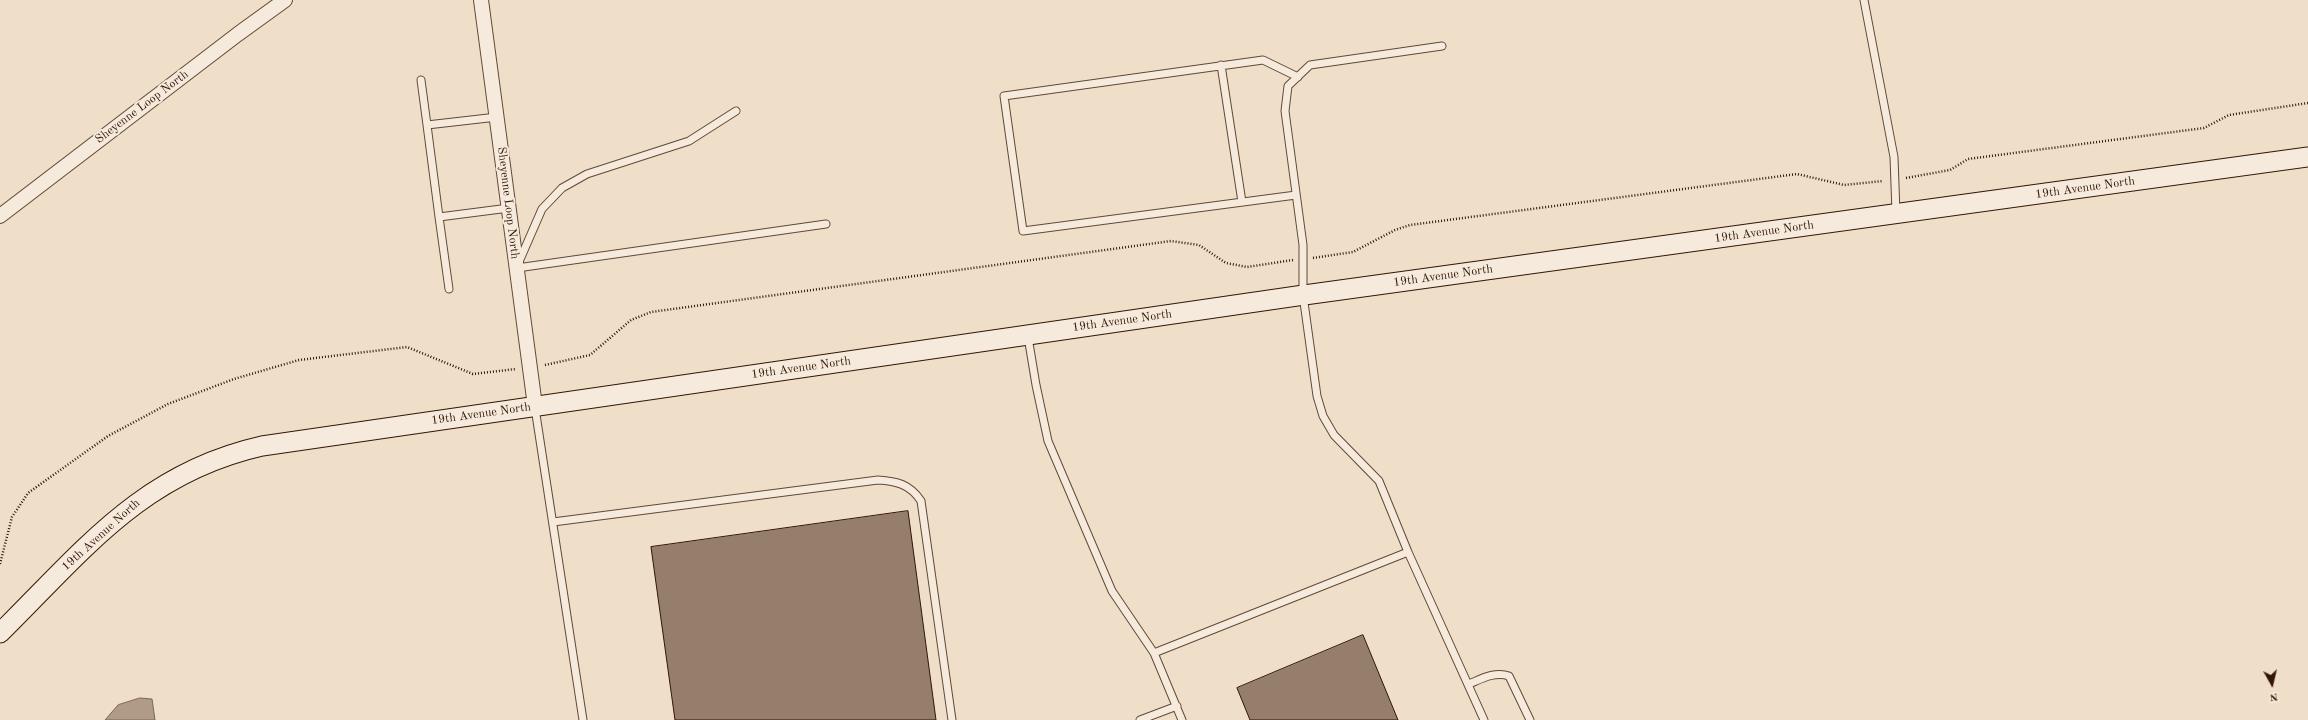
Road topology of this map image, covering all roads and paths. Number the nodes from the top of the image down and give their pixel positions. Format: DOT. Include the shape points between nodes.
graph roads {
  1 [pos="286,0"];
  2 [pos="481,0"];
  3 [pos="1864,0"];
  4 [pos="1442,46"];
  5 [pos="1222,65"];
  6 [pos="1298,77"];
  7 [pos="421,80"];
  8 [pos="2308,103"];
  9 [pos="736,111"];
  10 [pos="497,117"];
  11 [pos="427,125"];
  12 [pos="2308,157"];
  13 [pos="1895,179"];
  14 [pos="1296,195"];
  15 [pos="1242,202"];
  16 [pos="509,208"];
  17 [pos="1896,214"];
  18 [pos="0,216"];
  19 [pos="439,217"];
  20 [pos="826,224"];
  21 [pos="1303,259"];
  22 [pos="517,268"];
  23 [pos="449,289"];
  24 [pos="1303,295"];
  25 [pos="1028,335"];
  26 [pos="530,367"];
  27 [pos="535,406"];
  28 [pos="553,522"];
  29 [pos="1408,552"];
  30 [pos="0,564"];
  31 [pos="0,633"];
  32 [pos="1154,653"];
  33 [pos="1468,684"];
  34 [pos="1177,706"];
  35 [pos="583,720"];
  36 [pos="952,720"];
  37 [pos="1140,720"];
  38 [pos="1182,720"];
  39 [pos="1484,720"];
  40 [pos="1530,720"];
  1 -- 18 [label="street, Sheyenne Loop North"];
  2 -- 10 [label="street, Sheyenne Loop North"];
  3 -- 13 [label="lane" via="1894,157"];
  4 -- 6 [label="lane" via="1310,65"];
  5 -- 6 [label="lane" via="1263,60"];
  5 -- 15 [label="lane"];
  5 -- 15 [label="lane" via="1004,96 1023,231"];
  6 -- 14 [label="lane" via="1288,86 1284,111"];
  7 -- 11 [label="lane"];
  8 -- 13 [label="path" via="2229,115 2204,128 1968,159 1950,170"];
  9 -- 22 [label="lane" via="689,141 587,174 562,188 542,209"];
  10 -- 11 [label="lane"];
  10 -- 16 [label="street, Sheyenne Loop North"];
  11 -- 19 [label="lane"];
  12 -- 17 [label="street, 19th Avenue North"];
  13 -- 17 [label="lane"];
  13 -- 21 [label="path" via="1844,185 1797,174 1418,224 1395,230 1353,252"];
  14 -- 15 [label="lane"];
  14 -- 21 [label="lane"];
  16 -- 19 [label="lane"];
  16 -- 22 [label="street, Sheyenne Loop North"];
  17 -- 24 [label="street, 19th Avenue North"];
  19 -- 23 [label="lane"];
  20 -- 22 [label="lane"];
  21 -- 24 [label="lane"];
  21 -- 26 [label="path" via="1247,267 1226,263 1199,245 1171,241 651,312 631,320 590,355"];
  22 -- 26 [label="street, Sheyenne Loop North"];
  24 -- 25 [label="street, 19th Avenue North"];
  24 -- 29 [label="lane" via="1317,396 1323,416 1334,435 1379,481"];
  25 -- 27 [label="street, 19th Avenue North"];
  25 -- 32 [label="lane" via="1048,441 1112,590"];
  26 -- 27 [label="street, Sheyenne Loop North"];
  26 -- 30 [label="path" via="473,374 407,347 299,360 234,379 168,404 115,432 28,493 12,517"];
  27 -- 28 [label="lane"];
  27 -- 31 [label="street, 19th Avenue North" via="262,446 205,462 150,492 119,516"];
  28 -- 35 [label="lane"];
  28 -- 36 [label="lane" via="878,480 896,481 914,490 921,501"];
  29 -- 32 [label="lane"];
  29 -- 33 [label="lane"];
  32 -- 34 [label="lane"];
  33 -- 39 [label="lane"];
  33 -- 40 [label="lane" via="1493,675 1509,676"];
  34 -- 37 [label="lane"];
  34 -- 38 [label="lane"];
}
